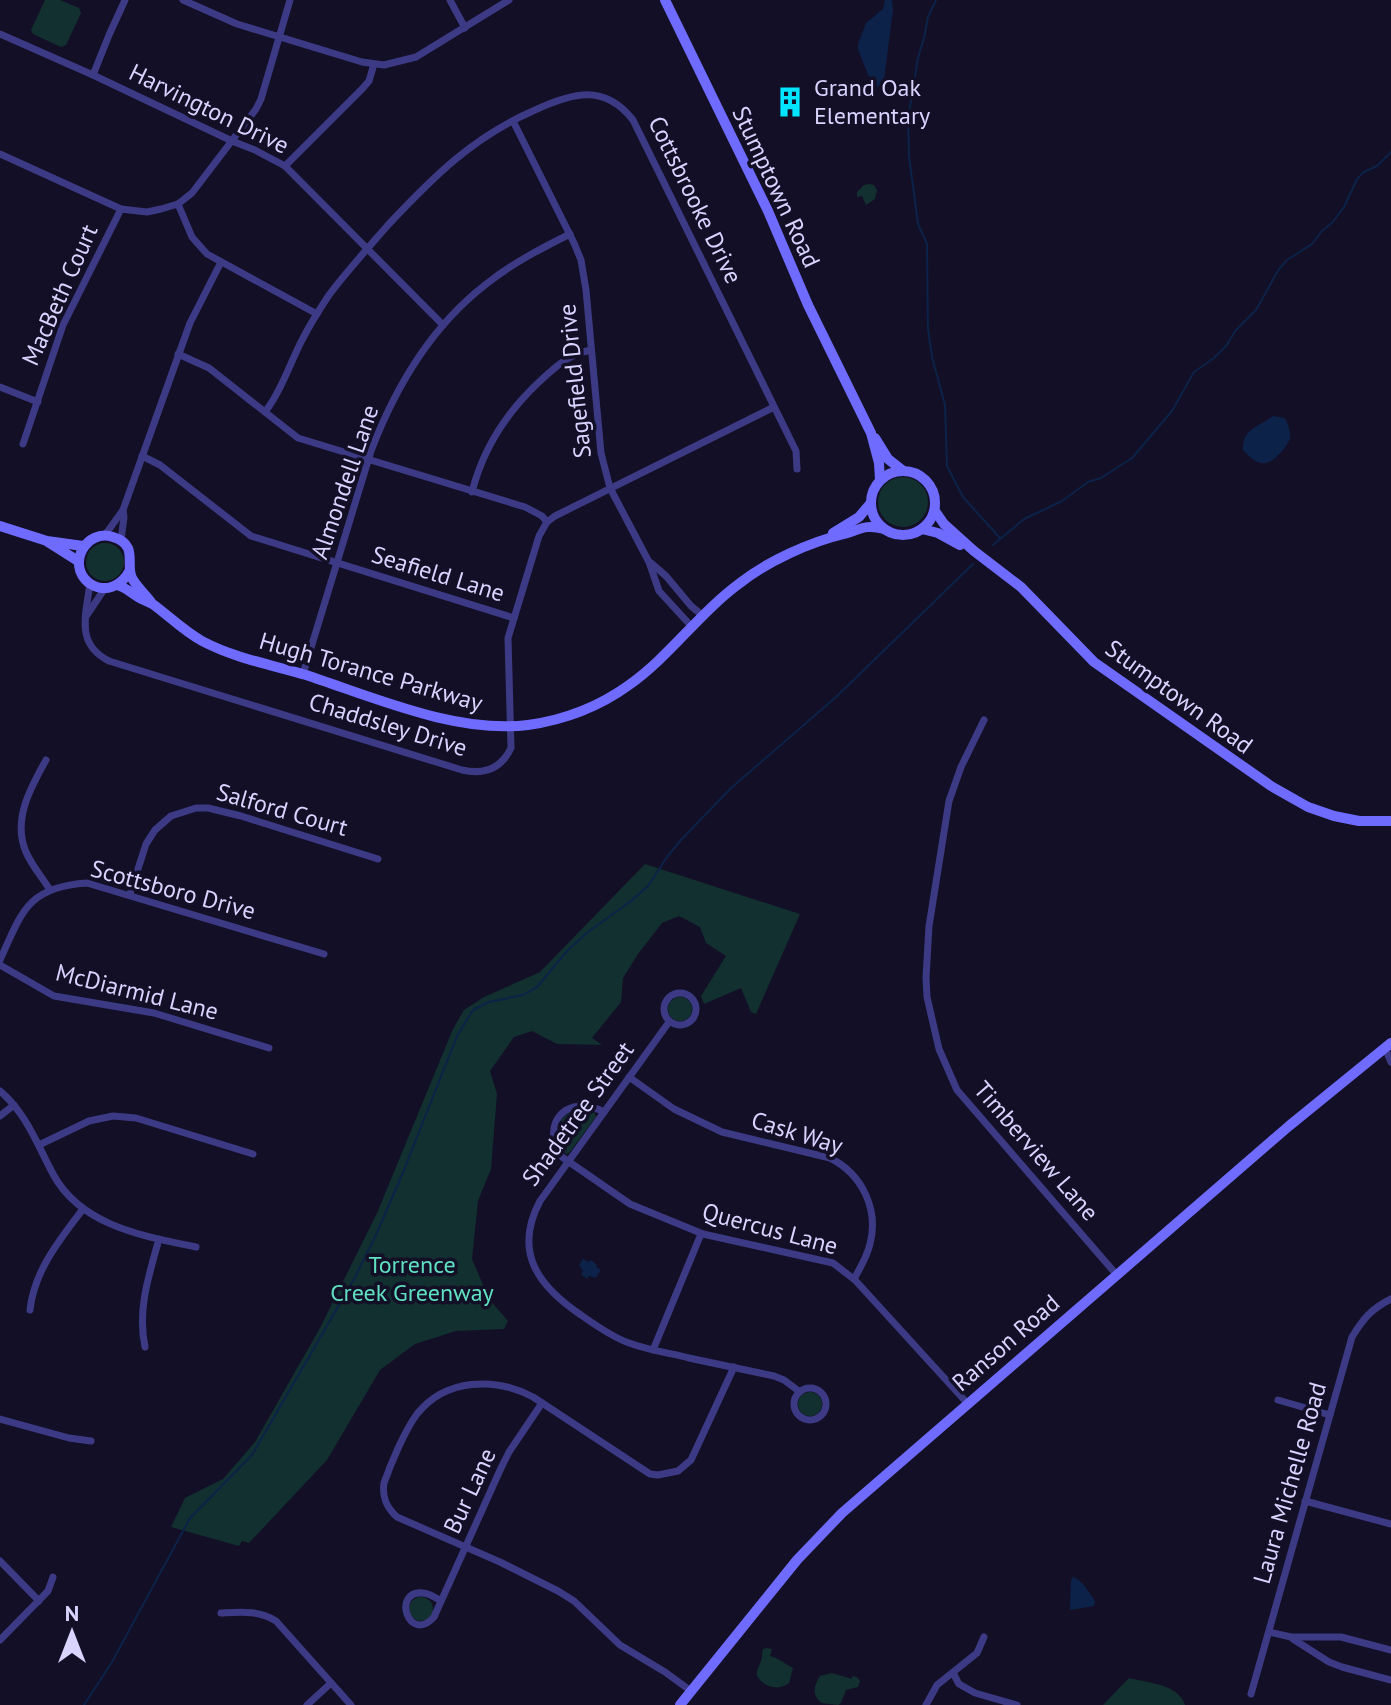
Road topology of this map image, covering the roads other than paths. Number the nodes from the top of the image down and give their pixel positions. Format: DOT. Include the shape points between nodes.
graph roads {
  1 [pos="125,0"];
  2 [pos="183,0"];
  3 [pos="290,0"];
  4 [pos="450,0"];
  5 [pos="509,0"];
  6 [pos="665,0"];
  7 [pos="465,28"];
  8 [pos="0,34"];
  9 [pos="279,36"];
  10 [pos="374,64"];
  11 [pos="93,75"];
  12 [pos="513,121"];
  13 [pos="232,141"];
  14 [pos="0,154"];
  15 [pos="285,166"];
  16 [pos="178,204"];
  17 [pos="121,209"];
  18 [pos="570,234"];
  19 [pos="367,250"];
  20 [pos="221,262"];
  21 [pos="317,314"];
  22 [pos="443,325"];
  23 [pos="591,350"];
  24 [pos="178,354"];
  25 [pos="0,387"];
  26 [pos="38,402"];
  27 [pos="774,407"];
  28 [pos="265,412"];
  29 [pos="871,433"];
  30 [pos="23,444"];
  31 [pos="142,456"];
  32 [pos="368,460"];
  33 [pos="797,469"];
  34 [pos="902,470"];
  35 [pos="880,480"];
  36 [pos="610,488"];
  37 [pos="472,492"];
  38 [pos="870,504"];
  39 [pos="123,510"];
  40 [pos="935,511"];
  41 [pos="547,522"];
  42 [pos="0,526"];
  43 [pos="884,529"];
  44 [pos="922,529"];
  45 [pos="105,535"];
  46 [pos="829,537"];
  47 [pos="121,540"];
  48 [pos="47,541"];
  49 [pos="83,546"];
  50 [pos="974,551"];
  51 [pos="78,561"];
  52 [pos="649,562"];
  53 [pos="338,564"];
  54 [pos="130,570"];
  55 [pos="90,583"];
  56 [pos="117,585"];
  57 [pos="105,588"];
  58 [pos="152,604"];
  59 [pos="87,615"];
  60 [pos="703,616"];
  61 [pos="514,618"];
  62 [pos="692,627"];
  63 [pos="303,674"];
  64 [pos="984,720"];
  65 [pos="512,726"];
  66 [pos="46,760"];
  67 [pos="1391,821"];
  68 [pos="378,859"];
  69 [pos="50,890"];
  70 [pos="130,894"];
  71 [pos="324,954"];
  72 [pos="0,963"];
  73 [pos="669,1022"];
  74 [pos="1389,1047"];
  75 [pos="269,1048"];
  76 [pos="1391,1062"];
  77 [pos="629,1077"];
  78 [pos="0,1091"];
  79 [pos="14,1105"];
  80 [pos="604,1112"];
  81 [pos="0,1116"];
  82 [pos="39,1145"];
  83 [pos="253,1154"];
  84 [pos="569,1161"];
  85 [pos="83,1209"];
  86 [pos="701,1234"];
  87 [pos="159,1239"];
  88 [pos="196,1247"];
  89 [pos="1116,1274"];
  90 [pos="854,1279"];
  91 [pos="1391,1299"];
  92 [pos="30,1310"];
  93 [pos="145,1347"];
  94 [pos="653,1350"];
  95 [pos="734,1367"];
  96 [pos="800,1392"];
  97 [pos="1278,1400"];
  98 [pos="542,1403"];
  99 [pos="968,1404"];
  100 [pos="1330,1415"];
  101 [pos="0,1419"];
  102 [pos="91,1441"];
  103 [pos="1305,1501"];
  104 [pos="1391,1524"];
  105 [pos="465,1547"];
  106 [pos="0,1561"];
  107 [pos="53,1577"];
  108 [pos="39,1601"];
  109 [pos="441,1601"];
  110 [pos="221,1613"];
  111 [pos="1269,1632"];
  112 [pos="984,1637"];
  113 [pos="1291,1637"];
  114 [pos="0,1640"];
  115 [pos="1391,1650"];
  116 [pos="953,1673"];
  117 [pos="1391,1680"];
  118 [pos="331,1683"];
  119 [pos="691,1691"];
  120 [pos="1251,1694"];
  121 [pos="307,1705"];
  122 [pos="351,1705"];
  123 [pos="680,1705"];
  124 [pos="926,1705"];
  125 [pos="1017,1705"];
  1 -- 11 [label="street"];
  2 -- 9 [label="street"];
  3 -- 9 [label="street"];
  4 -- 7 [label="street"];
  5 -- 7 [label="street"];
  6 -- 29 [label="street, Stumptown Road"];
  7 -- 10 [label="street" via="411,59"];
  8 -- 11 [label="street, Harvington Drive"];
  9 -- 10 [label="street"];
  9 -- 13 [label="street" via="261,99"];
  10 -- 15 [label="street" via="363,88"];
  11 -- 13 [label="street, Harvington Drive"];
  12 -- 18 [label="street, Sagefield Drive"];
  12 -- 19 [label="street, Cottsbrooke Drive" via="454,159"];
  12 -- 27 [label="street, Cottsbrooke Drive" via="583,93 609,99 626,111"];
  13 -- 15 [label="street, Harvington Drive"];
  13 -- 16 [label="street"];
  14 -- 17 [label="street"];
  15 -- 19 [label="street, Harvington Drive"];
  16 -- 17 [label="street" via="147,212"];
  16 -- 20 [label="street" via="199,247"];
  17 -- 26 [label="street, MacBeth Court" via="63,325"];
  18 -- 22 [label="street, Almondell Lane" via="485,284"];
  18 -- 23 [label="street, Sagefield Drive" via="584,275"];
  19 -- 21 [label="street, Cottsbrooke Drive"];
  19 -- 22 [label="street, Harvington Drive"];
  20 -- 21 [label="street"];
  20 -- 24 [label="street"];
  21 -- 28 [label="street, Cottsbrooke Drive"];
  22 -- 32 [label="street, Almondell Lane" via="406,376"];
  23 -- 36 [label="street, Sagefield Drive" via="601,453"];
  23 -- 37 [label="street" via="561,363 519,402 489,447"];
  24 -- 28 [label="street" via="209,368"];
  24 -- 31 [label="street"];
  25 -- 26 [label="street"];
  26 -- 30 [label="street, MacBeth Court"];
  27 -- 33 [label="street, Cottsbrooke Drive" via="796,451"];
  27 -- 36 [label="street"];
  28 -- 32 [label="street" via="298,438"];
  29 -- 34 [label="street, Stumptown Road"];
  29 -- 35 [label="street, Stumptown Road"];
  31 -- 39 [label="street"];
  31 -- 53 [label="street, Seafield Lane" via="251,536"];
  32 -- 37 [label="street"];
  32 -- 53 [label="street, Almondell Lane"];
  34 -- 35 [label="street"];
  34 -- 40 [label="street" via="929,483"];
  35 -- 38 [label="street"];
  36 -- 41 [label="street"];
  36 -- 52 [label="street, Sagefield Drive"];
  37 -- 41 [label="street" via="532,510"];
  38 -- 43 [label="street"];
  38 -- 46 [label="street, Hugh Torance Parkway"];
  39 -- 45 [label="street"];
  39 -- 47 [label="street"];
  40 -- 44 [label="street"];
  40 -- 50 [label="street, Stumptown Road"];
  41 -- 61 [label="street, Chaddsley Drive"];
  42 -- 48 [label="street"];
  43 -- 44 [label="street" via="899,535"];
  43 -- 46 [label="street, Hugh Torance Parkway" via="864,527"];
  44 -- 50 [label="street, Stumptown Road"];
  45 -- 47 [label="street"];
  45 -- 49 [label="street"];
  46 -- 60 [label="street, Hugh Torance Parkway" via="752,574"];
  47 -- 54 [label="street, Hugh Torance Parkway" via="130,554"];
  48 -- 49 [label="street"];
  48 -- 51 [label="street"];
  49 -- 51 [label="street"];
  50 -- 67 [label="street, Stumptown Road" via="1021,587 1094,662 1271,786 1334,816"];
  51 -- 55 [label="street"];
  52 -- 60 [label="street"];
  52 -- 62 [label="street, Sagefield Drive" via="659,591"];
  53 -- 61 [label="street, Seafield Lane"];
  53 -- 63 [label="street, Almondell Lane"];
  54 -- 56 [label="street"];
  54 -- 58 [label="street, Hugh Torance Parkway"];
  55 -- 57 [label="street"];
  55 -- 59 [label="street, Chaddsley Drive"];
  56 -- 57 [label="street"];
  56 -- 58 [label="street, Hugh Torance Parkway"];
  57 -- 59 [label="street"];
  58 -- 63 [label="street, Hugh Torance Parkway" via="223,651"];
  59 -- 65 [label="street, Chaddsley Drive" via="88,644 109,661 462,770 481,773 498,766 511,748"];
  60 -- 62 [label="street, Hugh Torance Parkway"];
  61 -- 65 [label="street, Chaddsley Drive" via="508,646"];
  62 -- 65 [label="street, Hugh Torance Parkway" via="650,669 605,700 556,719"];
  63 -- 65 [label="street, Hugh Torance Parkway" via="446,720"];
  64 -- 89 [label="street, Timberview Lane" via="949,801 929,924 927,997 939,1049 957,1090"];
  66 -- 69 [label="street" via="24,806 21,835 26,854"];
  68 -- 70 [label="street, Salford Court" via="241,816 196,808 171,816 155,830"];
  69 -- 70 [label="street, Scottsboro Drive" via="87,883"];
  69 -- 72 [label="street" via="19,917"];
  70 -- 71 [label="street, Scottsboro Drive"];
  72 -- 75 [label="street, McDiarmid Lane" via="54,996 154,1013"];
  73 -- 73 [label="street, Shadetree Street" via="680,1025 693,1018 695,1004 688,996 677,993 668,998 663,1009"];
  73 -- 77 [label="street, Shadetree Street"];
  74 -- 76 [label="street"];
  74 -- 89 [label="street, Ranson Road"];
  77 -- 80 [label="street, Shadetree Street"];
  77 -- 90 [label="street, Cask Way" via="674,1109 722,1132 830,1158 850,1171 870,1204 872,1225 870,1246"];
  78 -- 79 [label="street"];
  79 -- 81 [label="street"];
  79 -- 82 [label="street"];
  80 -- 84 [label="street, Shadetree Street"];
  80 -- 84 [label="street" via="584,1105 558,1116 554,1143"];
  82 -- 83 [label="street" via="89,1121 113,1116 136,1118"];
  82 -- 85 [label="street" via="54,1177"];
  84 -- 86 [label="street, Quercus Lane" via="630,1204"];
  84 -- 94 [label="street, Shadetree Street" via="535,1210 529,1241 532,1265 545,1286 575,1312 626,1342"];
  85 -- 87 [label="street" via="120,1229"];
  85 -- 92 [label="street" via="52,1251"];
  86 -- 90 [label="street, Quercus Lane" via="833,1263"];
  86 -- 94 [label="street"];
  87 -- 88 [label="street"];
  87 -- 93 [label="street" via="141,1315"];
  89 -- 99 [label="street, Ranson Road"];
  90 -- 99 [label="street, Quercus Lane"];
  91 -- 100 [label="street, Laura Michelle Road" via="1363,1319 1352,1337"];
  94 -- 95 [label="street, Shadetree Street"];
  95 -- 96 [label="street, Shadetree Street" via="774,1376"];
  95 -- 98 [label="street" via="691,1460 669,1474 642,1470"];
  96 -- 96 [label="street, Shadetree Street" via="822,1392 826,1402 820,1417 810,1420 797,1413 794,1403"];
  97 -- 100 [label="street"];
  98 -- 105 [label="street, Bur Lane" via="509,1452"];
  98 -- 105 [label="street" via="503,1385 472,1384 435,1398 410,1426 384,1483 385,1502 397,1517"];
  99 -- 119 [label="street, Ranson Road" via="824,1531"];
  100 -- 103 [label="street, Laura Michelle Road"];
  101 -- 102 [label="street"];
  103 -- 104 [label="street"];
  103 -- 111 [label="street, Laura Michelle Road"];
  105 -- 109 [label="street, Bur Lane"];
  105 -- 119 [label="street" via="574,1601 620,1645"];
  106 -- 108 [label="street"];
  107 -- 108 [label="street"];
  108 -- 114 [label="street"];
  109 -- 109 [label="street, Bur Lane" via="415,1594 405,1612 415,1624 429,1623"];
  110 -- 118 [label="street" via="260,1613 276,1621"];
  111 -- 113 [label="street"];
  111 -- 120 [label="street, Laura Michelle Road"];
  112 -- 116 [label="street" via="977,1653"];
  113 -- 115 [label="street" via="1341,1637"];
  113 -- 117 [label="street" via="1329,1662"];
  116 -- 124 [label="street" via="937,1685"];
  116 -- 125 [label="street" via="959,1684 975,1693"];
  118 -- 121 [label="street"];
  118 -- 122 [label="street"];
  119 -- 123 [label="street, Ranson Road"];
}
